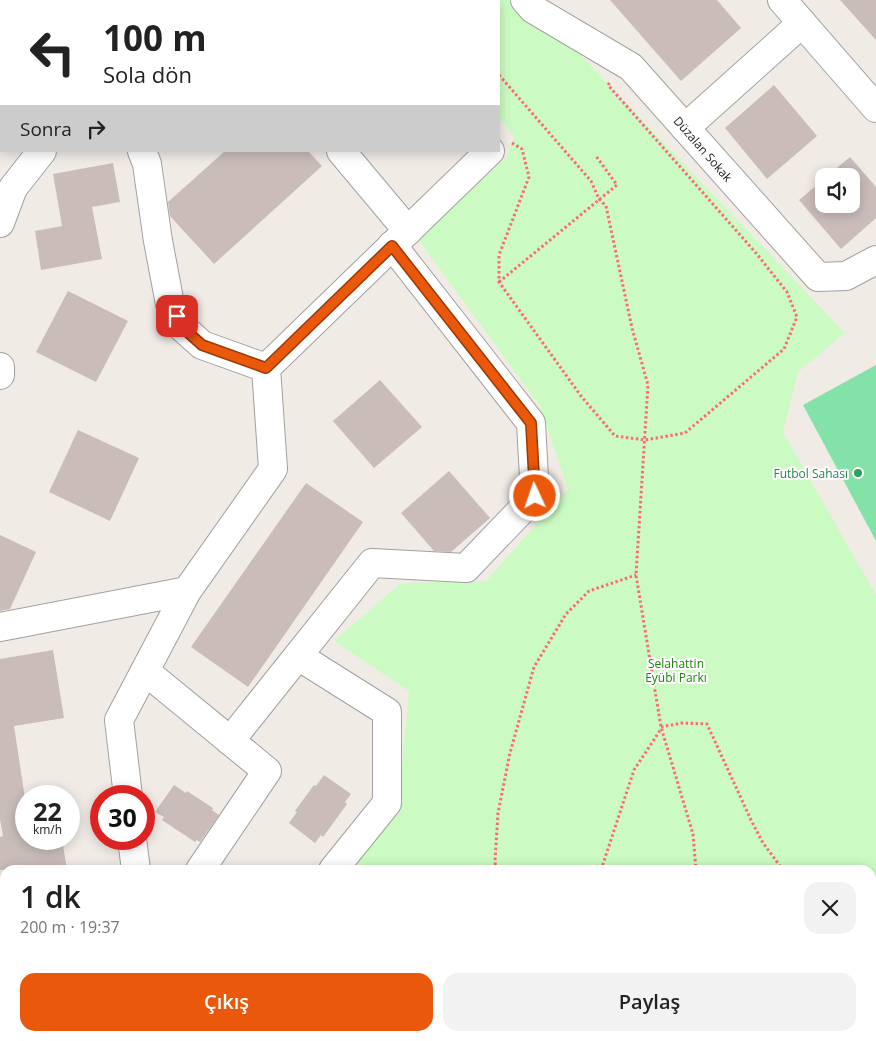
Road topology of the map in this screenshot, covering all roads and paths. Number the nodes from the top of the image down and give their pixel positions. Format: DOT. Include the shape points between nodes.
graph roads {
  1 [pos="526,0"];
  2 [pos="782,0"];
  3 [pos="802,23"];
  4 [pos="631,67"];
  5 [pos="500,76"];
  6 [pos="876,108"];
  7 [pos="685,128"];
  8 [pos="500,142"];
  9 [pos="41,152"];
  10 [pos="342,152"];
  11 [pos="486,152"];
  12 [pos="151,155"];
  13 [pos="596,156"];
  14 [pos="599,199"];
  15 [pos="0,223"];
  16 [pos="400,238"];
  17 [pos="876,260"];
  18 [pos="499,282"];
  19 [pos="0,367"];
  20 [pos="266,368"];
  21 [pos="0,375"];
  22 [pos="645,440"];
  23 [pos="636,576"];
  24 [pos="188,591"];
  25 [pos="0,626"];
  26 [pos="298,656"];
  27 [pos="145,671"];
  28 [pos="661,728"];
  29 [pos="230,740"];
  30 [pos="127,785"];
  31 [pos="133,850"];
  32 [pos="135,865"];
  33 [pos="203,865"];
  34 [pos="337,865"];
  35 [pos="495,865"];
  36 [pos="602,865"];
  37 [pos="696,865"];
  38 [pos="779,865"];
  1 -- 4 [label="street, Düzalan Sokak" via="533,9"];
  2 -- 3 [label="street"];
  3 -- 6 [label="street"];
  3 -- 7 [label="street"];
  4 -- 7 [label="street, Düzalan Sokak"];
  4 -- 22 [label="path" via="608,84 756,253 787,292 798,317 784,349 685,433"];
  5 -- 14 [label="path" via="591,182"];
  7 -- 17 [label="street, Düzalan Sokak" via="818,277 846,276"];
  8 -- 18 [label="path" via="522,149 529,177 499,255"];
  9 -- 15 [label="street" via="13,188"];
  10 -- 16 [label="street"];
  11 -- 16 [label="street"];
  12 -- 20 [label="street" via="158,241 170,304 183,328 202,345"];
  13 -- 14 [label="path" via="617,185"];
  14 -- 18 [label="path"];
  14 -- 22 [label="path" via="606,206 632,328 648,385"];
  16 -- 20 [label="street"];
  16 -- 26 [label="street" via="531,423 535,496 466,568 372,564"];
  18 -- 22 [label="path" via="581,396 615,436"];
  19 -- 21 [label="street"];
  20 -- 24 [label="street" via="273,469"];
  22 -- 23 [label="path"];
  23 -- 28 [label="path"];
  23 -- 35 [label="path" via="589,591 566,614 534,667 510,753 498,813"];
  24 -- 25 [label="street"];
  24 -- 27 [label="street"];
  26 -- 29 [label="street"];
  26 -- 34 [label="street" via="387,712 387,804"];
  27 -- 29 [label="street"];
  27 -- 30 [label="street" via="119,720"];
  28 -- 36 [label="path" via="634,770"];
  28 -- 37 [label="path" via="693,834"];
  28 -- 38 [label="path" via="682,723 707,724 751,820"];
  29 -- 33 [label="street" via="267,771"];
  31 -- 32 [label="street"];
}
